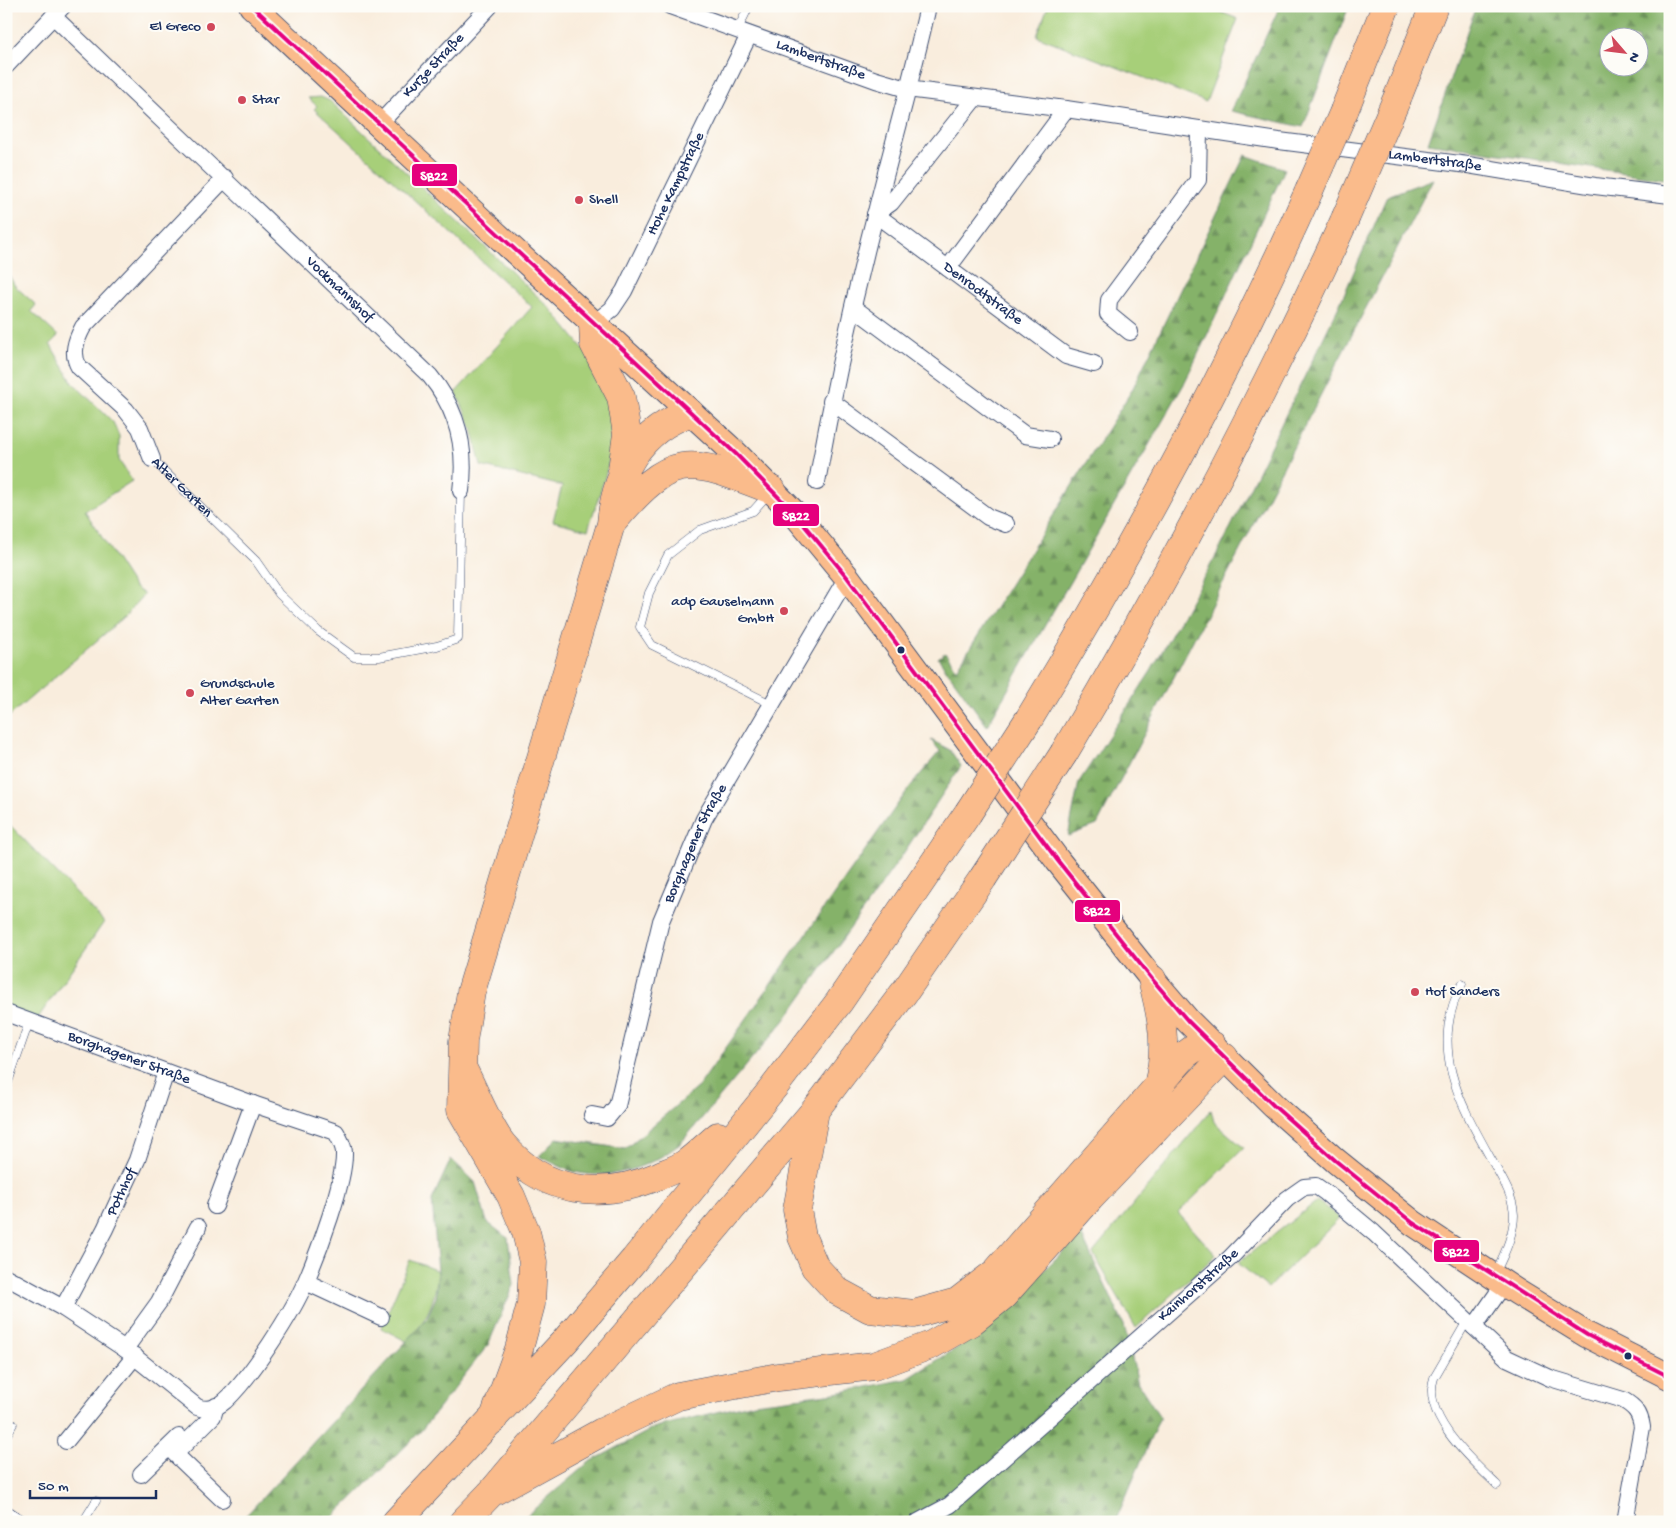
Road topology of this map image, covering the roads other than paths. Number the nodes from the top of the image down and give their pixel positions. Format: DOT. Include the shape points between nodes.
graph roads {
  1 [pos="252,6"];
  2 [pos="490,6"];
  3 [pos="670,6"];
  4 [pos="749,6"];
  5 [pos="928,6"];
  6 [pos="1386,6"];
  7 [pos="1434,6"];
  8 [pos="58,11"];
  9 [pos="743,33"];
  10 [pos="6,66"];
  11 [pos="907,89"];
  12 [pos="975,98"];
  13 [pos="1066,109"];
  14 [pos="379,124"];
  15 [pos="1199,129"];
  16 [pos="224,178"];
  17 [pos="1670,195"];
  18 [pos="875,214"];
  19 [pos="948,268"];
  20 [pos="854,308"];
  21 [pos="593,324"];
  22 [pos="1130,332"];
  23 [pos="1094,364"];
  24 [pos="831,402"];
  25 [pos="690,413"];
  26 [pos="1050,439"];
  27 [pos="152,459"];
  28 [pos="621,476"];
  29 [pos="817,482"];
  30 [pos="772,490"];
  31 [pos="461,491"];
  32 [pos="618,516"];
  33 [pos="1006,524"];
  34 [pos="847,577"];
  35 [pos="458,639"];
  36 [pos="771,704"];
  37 [pos="1152,979"];
  38 [pos="1462,984"];
  39 [pos="6,1013"];
  40 [pos="29,1022"];
  41 [pos="1218,1051"];
  42 [pos="464,1071"];
  43 [pos="166,1072"];
  44 [pos="1158,1086"];
  45 [pos="774,1087"];
  46 [pos="6,1088"];
  47 [pos="252,1104"];
  48 [pos="816,1110"];
  49 [pos="592,1115"];
  50 [pos="215,1206"];
  51 [pos="198,1227"];
  52 [pos="6,1277"];
  53 [pos="1498,1280"];
  54 [pos="306,1282"];
  55 [pos="63,1308"];
  56 [pos="381,1317"];
  57 [pos="1470,1324"];
  58 [pos="130,1353"];
  59 [pos="1670,1377"];
  60 [pos="210,1408"];
  61 [pos="493,1420"];
  62 [pos="13,1424"];
  63 [pos="6,1436"];
  64 [pos="66,1441"];
  65 [pos="141,1474"];
  66 [pos="1497,1485"];
  67 [pos="491,1493"];
  68 [pos="222,1499"];
  69 [pos="96,1501"];
  70 [pos="6,1514"];
  71 [pos="18,1522"];
  72 [pos="83,1522"];
  73 [pos="396,1522"];
  74 [pos="463,1522"];
  75 [pos="918,1522"];
  76 [pos="1625,1522"];
  1 -- 14 [label="main road"];
  2 -- 14 [label="street, Kurze Straße"];
  3 -- 9 [label="street, Lambertstraße"];
  4 -- 9 [label="lane"];
  5 -- 11 [label="street"];
  6 -- 45 [label="highway, bridge" via="1344,111 1271,275 1189,439 1077,641 968,813 839,1002"];
  7 -- 48 [label="highway, bridge" via="1345,219 1247,421 1127,647 984,878 906,990"];
  8 -- 10 [label="street"];
  8 -- 16 [label="street, Vockmannshof"];
  9 -- 11 [label="street, Lambertstraße"];
  9 -- 21 [label="street, Hohe Kampstraße" via="624,291 612,309"];
  11 -- 12 [label="street, Lambertstraße"];
  11 -- 18 [label="street"];
  12 -- 13 [label="street, Lambertstraße"];
  12 -- 18 [label="street" via="891,203"];
  13 -- 15 [label="street, Lambertstraße"];
  13 -- 19 [label="street"];
  14 -- 21 [label="main road"];
  15 -- 17 [label="street, Lambertstraße"];
  15 -- 22 [label="street" via="1198,180 1109,300 1108,314"];
  16 -- 27 [label="street, Alter Garten" via="83,327 75,345 79,367 126,410 140,428"];
  16 -- 31 [label="street, Vockmannshof" via="442,390 459,429 464,450"];
  18 -- 19 [label="street, Denrodtstraße"];
  18 -- 20 [label="street"];
  19 -- 23 [label="street, Denrodtstraße" via="1066,356"];
  20 -- 24 [label="street"];
  20 -- 26 [label="street" via="1025,435"];
  21 -- 25 [label="main road"];
  21 -- 28 [label="highway" via="594,344 621,397 627,434"];
  24 -- 29 [label="street"];
  24 -- 33 [label="street" via="988,517"];
  25 -- 28 [label="highway" via="670,420 648,437"];
  25 -- 30 [label="main road"];
  25 -- 32 [label="highway"];
  27 -- 35 [label="lane, Alter Garten" via="256,561 279,594 318,631 354,657 379,657"];
  28 -- 32 [label="highway" via="613,506"];
  30 -- 32 [label="highway" via="703,465 692,465 657,476"];
  30 -- 34 [label="main road"];
  30 -- 36 [label="lane" via="753,511 700,530 668,554 649,593 640,627 652,645"];
  31 -- 35 [label="lane, Vockmannshof"];
  32 -- 42 [label="highway" via="471,992 463,1041"];
  34 -- 36 [label="street, Borghagener Straße"];
  34 -- 37 [label="main road" via="1058,861"];
  36 -- 49 [label="street, Borghagener Straße" via="704,819 661,921 616,1106 607,1118"];
  37 -- 41 [label="main road"];
  37 -- 44 [label="highway" via="1164,1043 1164,1062"];
  38 -- 53 [label="lane" via="1452,1011 1448,1037 1455,1090 1506,1185 1514,1216"];
  39 -- 40 [label="street, Borghagener Straße"];
  40 -- 43 [label="street, Borghagener Straße"];
  40 -- 46 [label="lane"];
  41 -- 44 [label="highway" via="1196,1047"];
  41 -- 53 [label="main road" via="1336,1161 1413,1223"];
  41 -- 67 [label="highway" via="1003,1296 971,1322 931,1346 874,1366 778,1377 678,1396 602,1432"];
  42 -- 45 [label="highway" via="501,1144 517,1159 542,1176 571,1188 603,1191 627,1187 685,1164"];
  42 -- 61 [label="highway" via="461,1110 511,1196 526,1232 533,1262 531,1304 519,1349"];
  43 -- 47 [label="street, Borghagener Straße"];
  43 -- 55 [label="street, Pothhof" via="137,1160"];
  44 -- 48 [label="highway" via="996,1272 957,1302 914,1314 870,1309 837,1291 815,1266 802,1237 797,1210"];
  45 -- 61 [label="highway" via="634,1260"];
  47 -- 50 [label="street"];
  47 -- 54 [label="street, Borghagener Straße" via="336,1132 344,1152 339,1184"];
  48 -- 67 [label="highway"];
  51 -- 58 [label="street"];
  52 -- 55 [label="street"];
  53 -- 57 [label="street"];
  53 -- 59 [label="main road" via="1587,1335"];
  54 -- 56 [label="street"];
  54 -- 60 [label="street" via="260,1357 225,1401"];
  55 -- 58 [label="street"];
  57 -- 66 [label="lane" via="1434,1378 1432,1400 1452,1438"];
  57 -- 75 [label="street, Kainhorststraße" via="1374,1233 1326,1193 1316,1186 1304,1187 1230,1258 950,1505"];
  57 -- 76 [label="street, Kainhorststraße" via="1507,1358 1550,1378 1623,1400 1640,1414 1642,1427"];
  58 -- 60 [label="street" via="190,1402"];
  58 -- 64 [label="street"];
  60 -- 65 [label="street"];
  60 -- 68 [label="street" via="213,1416 175,1454"];
  61 -- 73 [label="highway"];
  62 -- 63 [label="lane"];
  67 -- 74 [label="highway"];
  69 -- 72 [label="lane"];
  70 -- 71 [label="street"];
}
